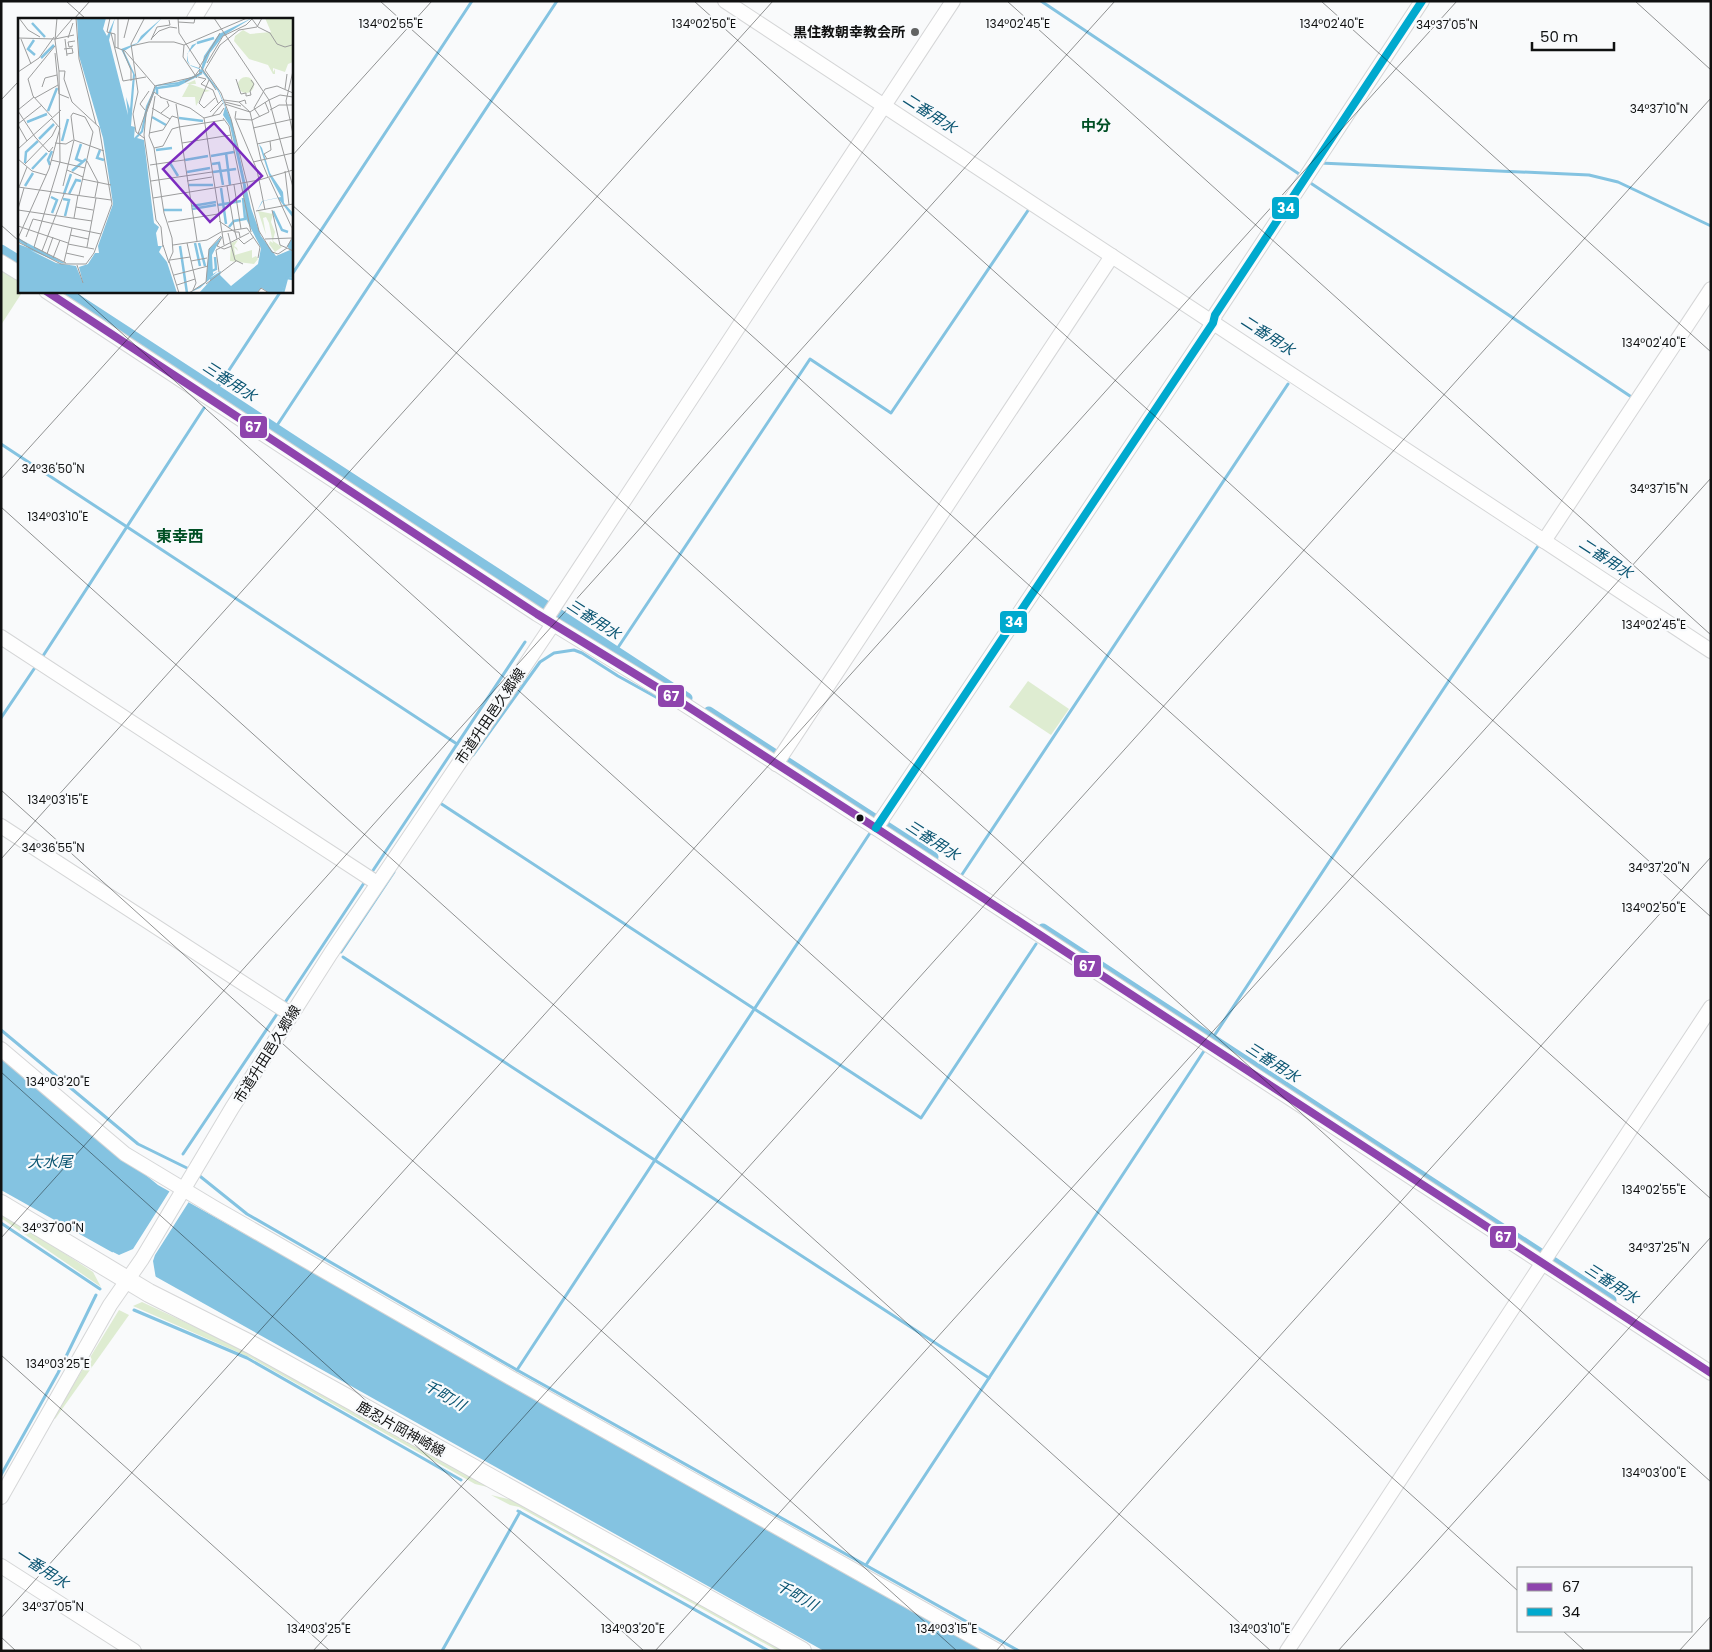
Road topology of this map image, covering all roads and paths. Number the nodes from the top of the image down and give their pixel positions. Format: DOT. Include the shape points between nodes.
graph roads {
  1 [pos="205,1"];
  2 [pos="724,1"];
  3 [pos="953,1"];
  4 [pos="1422,1"];
  5 [pos="195,18"];
  6 [pos="886,103"];
  7 [pos="1112,256"];
  8 [pos="1,262"];
  9 [pos="18,272"];
  10 [pos="1711,288"];
  11 [pos="48,292"];
  12 [pos="1214,319"];
  13 [pos="1546,538"];
  14 [pos="551,616"];
  15 [pos="1,637"];
  16 [pos="1711,651"];
  17 [pos="779,759"];
  18 [pos="879,824"];
  19 [pos="1,826"];
  20 [pos="371,880"];
  21 [pos="1711,1007"];
  22 [pos="284,1011"];
  23 [pos="1,1049"];
  24 [pos="185,1187"];
  25 [pos="1,1204"];
  26 [pos="1544,1258"];
  27 [pos="131,1275"];
  28 [pos="1711,1373"];
  29 [pos="1,1497"];
  30 [pos="1,1566"];
  31 [pos="134,1651"];
  32 [pos="802,1651"];
  33 [pos="998,1651"];
  34 [pos="1287,1651"];
  1 -- 5 [label="street"];
  2 -- 6 [label="street"];
  3 -- 6 [label="street, 市道升田邑久郷線"];
  4 -- 12 [label="street"];
  6 -- 7 [label="street"];
  6 -- 14 [label="street, 市道升田邑久郷線"];
  7 -- 12 [label="street"];
  7 -- 17 [label="street"];
  8 -- 9 [label="street"];
  10 -- 13 [label="street"];
  11 -- 14 [label="street"];
  12 -- 13 [label="street"];
  12 -- 18 [label="street"];
  13 -- 16 [label="street"];
  14 -- 17 [label="street" via="676,699"];
  14 -- 20 [label="street, 市道升田邑久郷線"];
  15 -- 20 [label="street"];
  17 -- 18 [label="street"];
  18 -- 26 [label="street"];
  19 -- 22 [label="street"];
  20 -- 22 [label="street, 市道升田邑久郷線"];
  21 -- 26 [label="street"];
  22 -- 24 [label="street, 市道升田邑久郷線"];
  23 -- 24 [label="street" via="126,1154"];
  24 -- 27 [label="street, 市道升田邑久郷線"];
  24 -- 33 [label="street" via="213,1207 511,1378"];
  25 -- 27 [label="main road, 鹿忍片岡神崎線"];
  26 -- 28 [label="street"];
  26 -- 34 [label="street"];
  27 -- 29 [label="street, 市道升田邑久郷線" via="110,1305"];
  27 -- 32 [label="main road, 鹿忍片岡神崎線"];
  30 -- 31 [label="street"];
}
